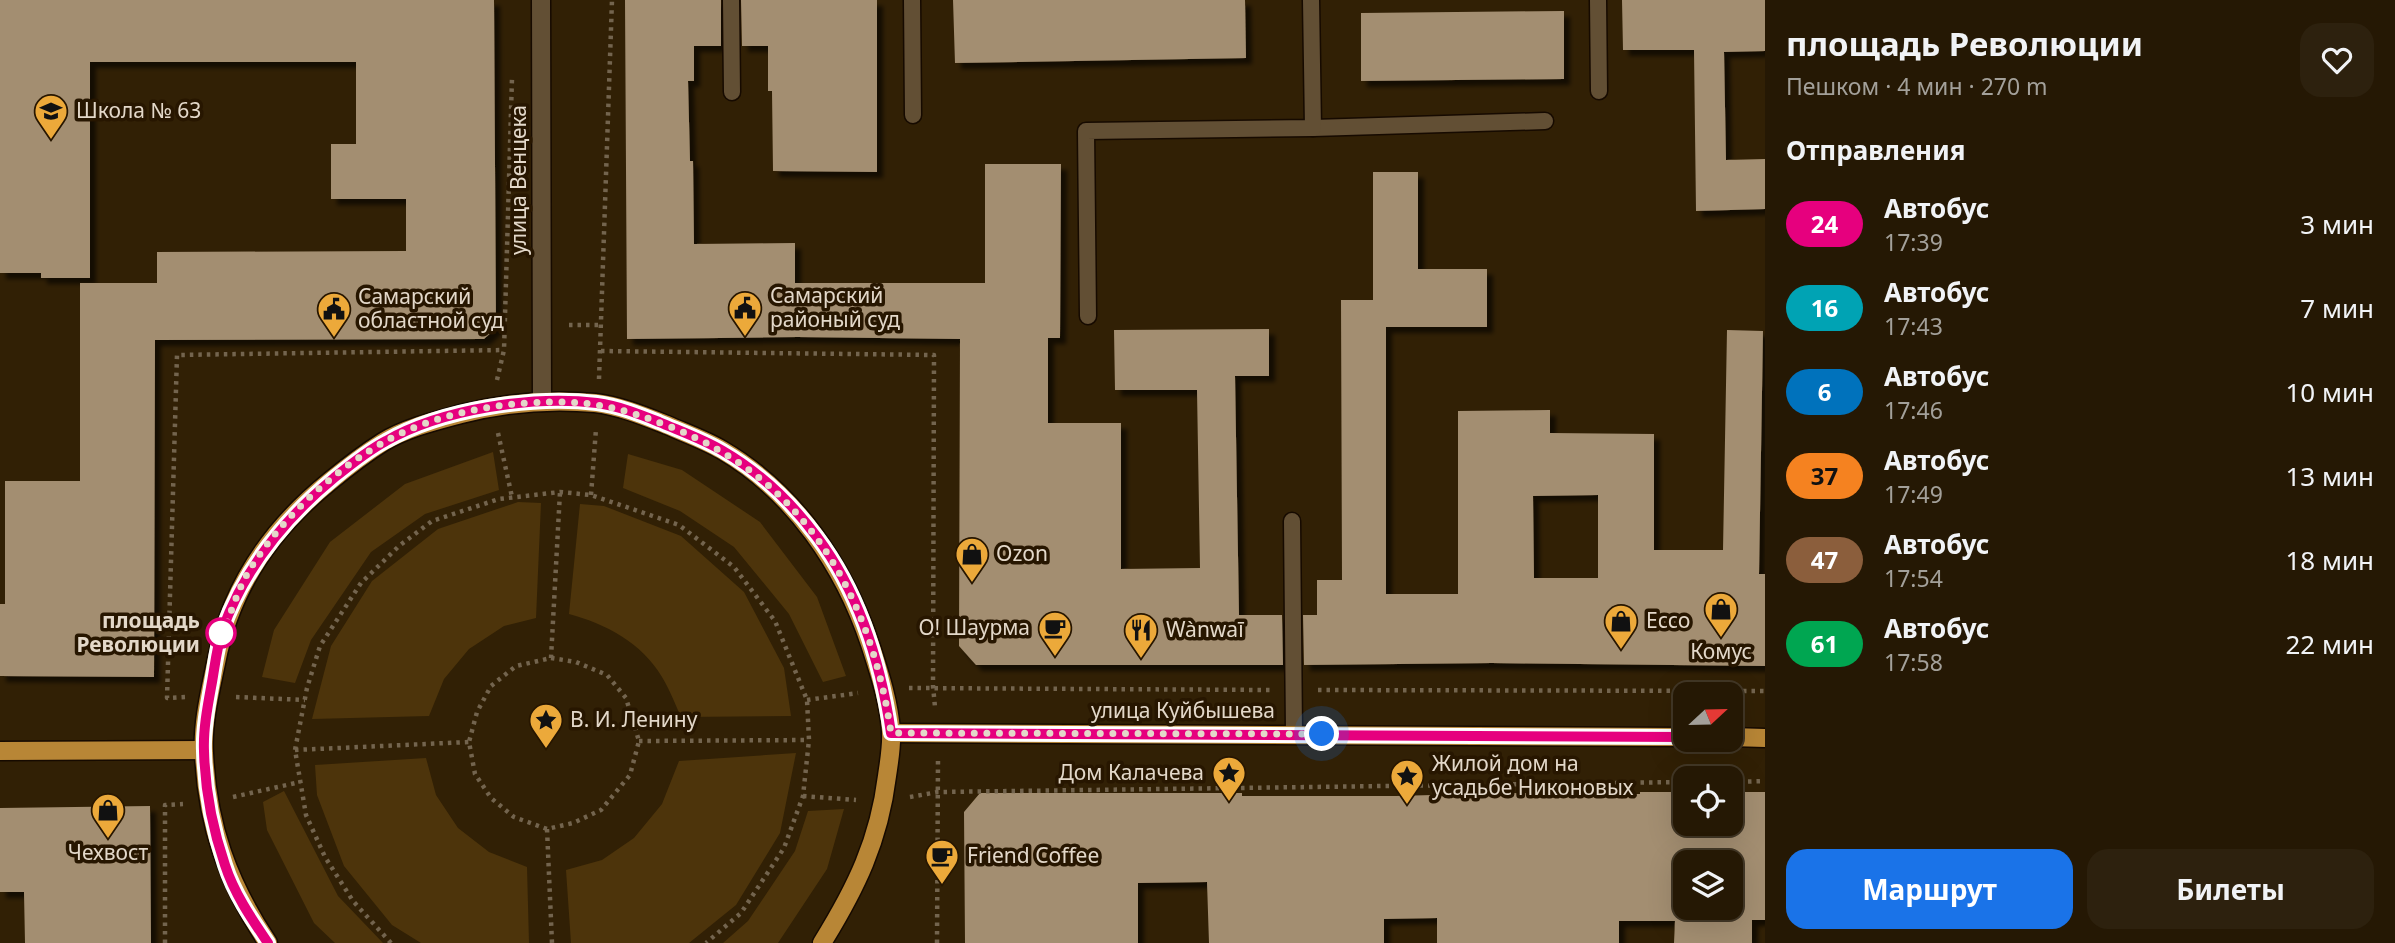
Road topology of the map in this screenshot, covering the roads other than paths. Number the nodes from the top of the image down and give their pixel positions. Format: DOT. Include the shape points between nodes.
graph roads {
  1 [pos="541,0"];
  2 [pos="731,0"];
  3 [pos="912,0"];
  4 [pos="1311,0"];
  5 [pos="1598,0"];
  6 [pos="1599,90"];
  7 [pos="732,92"];
  8 [pos="913,115"];
  9 [pos="1545,121"];
  10 [pos="1313,128"];
  11 [pos="1088,316"];
  12 [pos="542,402"];
  13 [pos="1292,521"];
  14 [pos="891,733"];
  15 [pos="1294,733"];
  16 [pos="1673,737"];
  17 [pos="1743,737"];
  18 [pos="1765,737"];
  19 [pos="203,750"];
  20 [pos="0,751"];
  21 [pos="268,943"];
  22 [pos="822,943"];
  1 -- 12 [label="street, улица Венцека"];
  2 -- 7 [label="lane"];
  3 -- 8 [label="lane"];
  4 -- 10 [label="lane"];
  5 -- 6 [label="lane"];
  9 -- 10 [label="lane"];
  10 -- 11 [label="lane" via="1086,131"];
  12 -- 14 [label="main road" via="598,403 635,412 721,449 786,501 817,537 861,615 885,689"];
  12 -- 19 [label="main road" via="492,406 386,440 311,497 275,534 246,576 221,633"];
  13 -- 15 [label="lane"];
  14 -- 15 [label="main road, улица Куйбышева"];
  14 -- 22 [label="main road" via="884,802 874,842"];
  15 -- 16 [label="main road, улица Куйбышева"];
  17 -- 18 [label="main road"];
  19 -- 20 [label="main road"];
  19 -- 21 [label="main road" via="209,802 225,865"];
}
